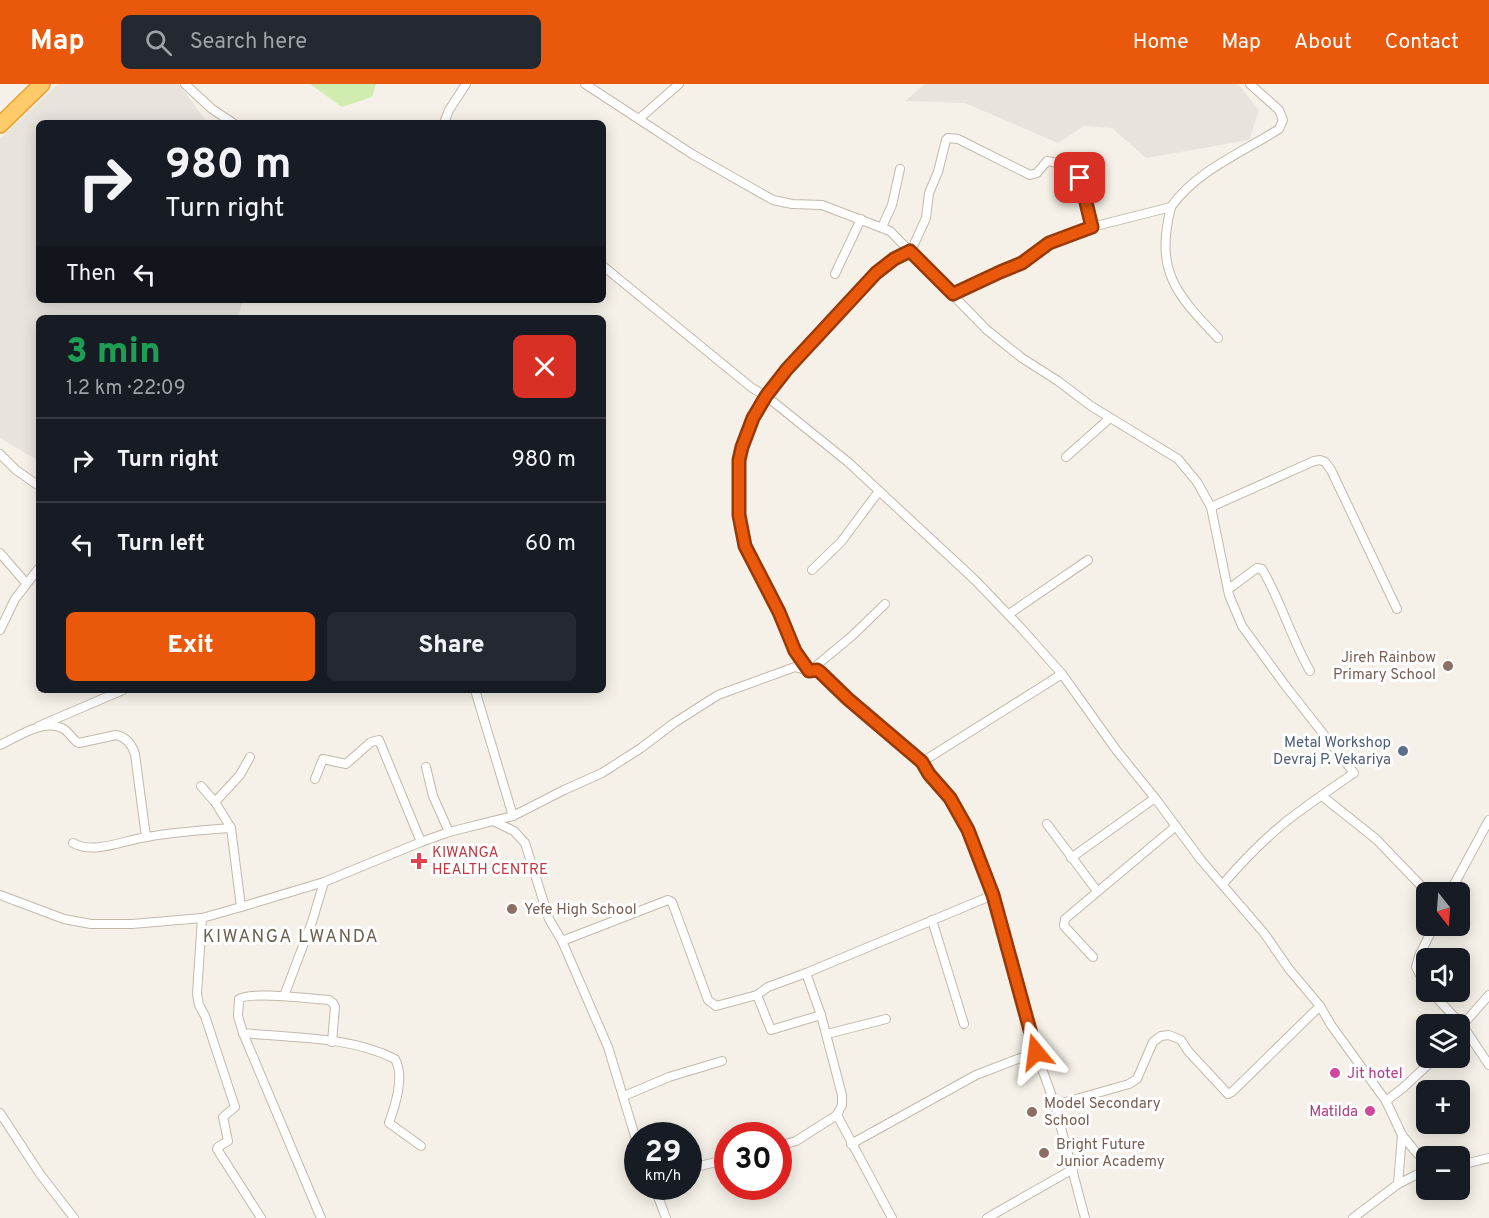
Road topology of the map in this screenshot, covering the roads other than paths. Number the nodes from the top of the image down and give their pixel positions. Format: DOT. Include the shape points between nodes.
graph roads {
  1 [pos="42,84"];
  2 [pos="185,84"];
  3 [pos="466,84"];
  4 [pos="585,84"];
  5 [pos="679,84"];
  6 [pos="1250,84"];
  7 [pos="640,118"];
  8 [pos="228,120"];
  9 [pos="445,120"];
  10 [pos="0,125"];
  11 [pos="900,169"];
  12 [pos="1171,207"];
  13 [pos="861,219"];
  14 [pos="882,227"];
  15 [pos="1092,227"];
  16 [pos="910,251"];
  17 [pos="606,268"];
  18 [pos="835,274"];
  19 [pos="953,294"];
  20 [pos="1218,338"];
  21 [pos="766,396"];
  22 [pos="1110,418"];
  23 [pos="0,454"];
  24 [pos="1066,457"];
  25 [pos="36,484"];
  26 [pos="879,492"];
  27 [pos="1211,507"];
  28 [pos="0,553"];
  29 [pos="1088,560"];
  30 [pos="812,570"];
  31 [pos="36,572"];
  32 [pos="26,584"];
  33 [pos="1230,588"];
  34 [pos="885,604"];
  35 [pos="1397,609"];
  36 [pos="1008,614"];
  37 [pos="0,630"];
  38 [pos="813,670"];
  39 [pos="1310,671"];
  40 [pos="1062,674"];
  41 [pos="116,693"];
  42 [pos="476,693"];
  43 [pos="37,727"];
  44 [pos="0,745"];
  45 [pos="250,757"];
  46 [pos="922,762"];
  47 [pos="426,767"];
  48 [pos="315,779"];
  49 [pos="201,786"];
  50 [pos="1322,796"];
  51 [pos="1155,798"];
  52 [pos="215,802"];
  53 [pos="513,816"];
  54 [pos="1489,820"];
  55 [pos="493,821"];
  56 [pos="1047,824"];
  57 [pos="1176,826"];
  58 [pos="231,828"];
  59 [pos="449,832"];
  60 [pos="146,837"];
  61 [pos="421,842"];
  62 [pos="73,843"];
  63 [pos="1071,858"];
  64 [pos="324,882"];
  65 [pos="1418,882"];
  66 [pos="1455,882"];
  67 [pos="1223,884"];
  68 [pos="1097,891"];
  69 [pos="0,895"];
  70 [pos="993,895"];
  71 [pos="241,907"];
  72 [pos="202,918"];
  73 [pos="932,920"];
  74 [pos="562,941"];
  75 [pos="1093,957"];
  76 [pos="806,973"];
  77 [pos="1489,995"];
  78 [pos="284,996"];
  79 [pos="757,996"];
  80 [pos="1439,1002"];
  81 [pos="1320,1006"];
  82 [pos="1449,1014"];
  83 [pos="821,1015"];
  84 [pos="1470,1017"];
  85 [pos="886,1018"];
  86 [pos="964,1024"];
  87 [pos="243,1033"];
  88 [pos="827,1034"];
  89 [pos="1470,1040"];
  90 [pos="332,1042"];
  91 [pos="1036,1052"];
  92 [pos="722,1061"];
  93 [pos="1489,1065"];
  94 [pos="1424,1068"];
  95 [pos="624,1096"];
  96 [pos="1386,1101"];
  97 [pos="1055,1105"];
  98 [pos="0,1113"];
  99 [pos="837,1115"];
  100 [pos="631,1122"];
  101 [pos="1402,1135"];
  102 [pos="792,1142"];
  103 [pos="851,1143"];
  104 [pos="421,1146"];
  105 [pos="1416,1152"];
  106 [pos="1489,1158"];
  107 [pos="1470,1163"];
  108 [pos="1073,1169"];
  109 [pos="1416,1175"];
  110 [pos="1398,1184"];
  111 [pos="659,1200"];
  112 [pos="74,1218"];
  113 [pos="261,1218"];
  114 [pos="321,1218"];
  115 [pos="666,1218"];
  116 [pos="892,1218"];
  117 [pos="987,1218"];
  118 [pos="1085,1218"];
  119 [pos="1353,1218"];
  1 -- 10 [label="highway"];
  2 -- 8 [label="street"];
  3 -- 9 [label="street"];
  4 -- 7 [label="street"];
  5 -- 7 [label="street"];
  6 -- 12 [label="street" via="1280,110 1283,120 1279,129 1181,192"];
  7 -- 13 [label="street" via="692,154 773,200 822,205"];
  11 -- 14 [label="street" via="892,205"];
  12 -- 15 [label="street"];
  12 -- 20 [label="street" via="1165,253 1174,284 1187,306"];
  13 -- 14 [label="street"];
  13 -- 18 [label="street"];
  14 -- 16 [label="street"];
  15 -- 16 [label="street" via="1076,166 1047,161 1035,174 1027,174 953,137 946,140 929,193 926,218"];
  15 -- 19 [label="street" via="1049,243 1022,263"];
  16 -- 19 [label="street"];
  16 -- 21 [label="street" via="876,273"];
  17 -- 21 [label="street"];
  19 -- 22 [label="street" via="987,330 1022,358"];
  21 -- 26 [label="street"];
  21 -- 38 [label="street" via="742,447 741,533 795,651"];
  22 -- 24 [label="street"];
  22 -- 27 [label="street" via="1178,459"];
  23 -- 25 [label="street"];
  26 -- 30 [label="street"];
  26 -- 36 [label="street"];
  27 -- 33 [label="street"];
  27 -- 35 [label="street" via="1314,461 1324,462"];
  28 -- 32 [label="street"];
  29 -- 36 [label="street"];
  31 -- 32 [label="street"];
  32 -- 37 [label="street"];
  33 -- 39 [label="street" via="1257,568 1262,569"];
  33 -- 50 [label="street" via="1229,595 1242,626 1354,773"];
  34 -- 38 [label="street"];
  36 -- 40 [label="street"];
  38 -- 46 [label="street"];
  38 -- 53 [label="street" via="795,668 718,695 603,773"];
  40 -- 46 [label="street"];
  40 -- 51 [label="street"];
  41 -- 43 [label="street"];
  42 -- 53 [label="street"];
  43 -- 44 [label="street"];
  43 -- 60 [label="street" via="63,728 80,743 116,735 128,742 135,754"];
  45 -- 52 [label="street" via="240,775"];
  46 -- 70 [label="street" via="950,798 968,830"];
  47 -- 59 [label="street" via="432,796"];
  48 -- 61 [label="street" via="324,759 346,764 371,742 379,740"];
  49 -- 52 [label="street"];
  50 -- 65 [label="street" via="1376,839"];
  50 -- 67 [label="street" via="1271,834"];
  51 -- 57 [label="street"];
  51 -- 63 [label="street"];
  52 -- 58 [label="street"];
  53 -- 55 [label="street"];
  54 -- 66 [label="street"];
  55 -- 59 [label="street"];
  55 -- 74 [label="street" via="514,831 525,843 549,919"];
  56 -- 63 [label="street"];
  57 -- 67 [label="street"];
  57 -- 68 [label="street"];
  58 -- 60 [label="street"];
  58 -- 71 [label="street"];
  59 -- 61 [label="street"];
  60 -- 62 [label="street" via="93,847"];
  61 -- 64 [label="street"];
  63 -- 68 [label="street"];
  64 -- 71 [label="street"];
  64 -- 78 [label="street"];
  67 -- 81 [label="street"];
  68 -- 75 [label="street" via="1064,922"];
  69 -- 72 [label="street" via="64,919 91,924"];
  70 -- 73 [label="street"];
  70 -- 91 [label="street"];
  71 -- 72 [label="street"];
  72 -- 113 [label="street" via="197,994 234,1107 222,1117 228,1141 217,1149"];
  73 -- 76 [label="street"];
  73 -- 86 [label="street"];
  74 -- 79 [label="street" via="668,900 708,1000 716,1006"];
  74 -- 95 [label="street" via="608,1047"];
  76 -- 79 [label="street" via="768,987"];
  76 -- 83 [label="street"];
  77 -- 84 [label="street"];
  78 -- 87 [label="street" via="240,997 237,1005"];
  78 -- 90 [label="street" via="333,1003"];
  79 -- 83 [label="street" via="771,1030"];
  80 -- 82 [label="street"];
  81 -- 96 [label="street"];
  81 -- 97 [label="street" via="1228,1094 1181,1040 1169,1035 1153,1042 1137,1079 1129,1084"];
  83 -- 88 [label="street"];
  85 -- 88 [label="street"];
  87 -- 90 [label="street"];
  87 -- 114 [label="street"];
  88 -- 99 [label="street" via="842,1095"];
  89 -- 93 [label="street"];
  90 -- 104 [label="street" via="381,1052 395,1059 398,1093 389,1123"];
  91 -- 97 [label="street"];
  91 -- 103 [label="street" via="976,1075"];
  92 -- 95 [label="street"];
  94 -- 96 [label="street"];
  95 -- 100 [label="street"];
  96 -- 101 [label="street"];
  97 -- 108 [label="street"];
  98 -- 112 [label="street"];
  99 -- 102 [label="street"];
  99 -- 103 [label="street"];
  101 -- 105 [label="street"];
  101 -- 110 [label="street"];
  103 -- 116 [label="street"];
  106 -- 107 [label="street"];
  108 -- 117 [label="street"];
  108 -- 118 [label="street"];
  109 -- 110 [label="street"];
  110 -- 119 [label="street"];
  111 -- 115 [label="street"];
}
